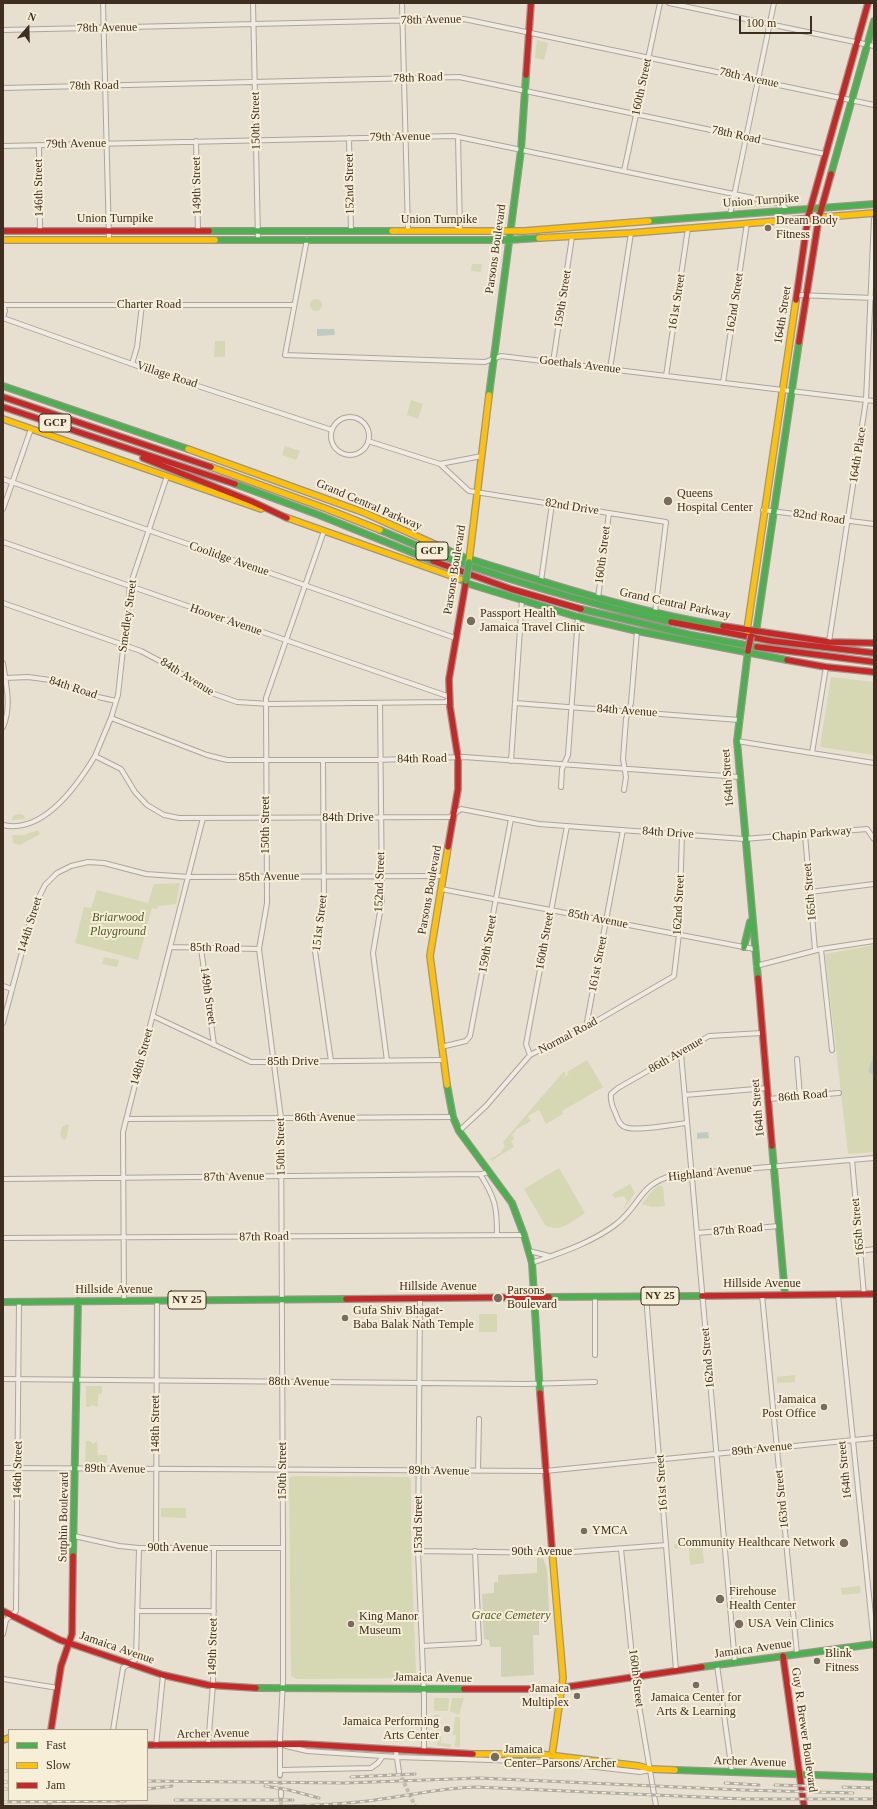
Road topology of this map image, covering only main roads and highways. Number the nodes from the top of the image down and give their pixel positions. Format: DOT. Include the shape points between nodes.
graph roads {
  1 [pos="531,3"];
  2 [pos="868,3"];
  3 [pos="874,21"];
  4 [pos="874,204"];
  5 [pos="821,208"];
  6 [pos="810,209"];
  7 [pos="874,213"];
  8 [pos="808,217"];
  9 [pos="819,217"];
  10 [pos="3,230"];
  11 [pos="510,231"];
  12 [pos="3,240"];
  13 [pos="509,240"];
  14 [pos="3,386"];
  15 [pos="3,397"];
  16 [pos="3,407"];
  17 [pos="3,419"];
  18 [pos="107,441"];
  19 [pos="287,518"];
  20 [pos="469,560"];
  21 [pos="466,582"];
  22 [pos="756,632"];
  23 [pos="749,633"];
  24 [pos="874,643"];
  25 [pos="748,652"];
  26 [pos="874,653"];
  27 [pos="874,662"];
  28 [pos="874,672"];
  29 [pos="752,918"];
  30 [pos="744,947"];
  31 [pos="874,1294"];
  32 [pos="785,1295"];
  33 [pos="533,1297"];
  34 [pos="78,1301"];
  35 [pos="3,1302"];
  36 [pos="3,1611"];
  37 [pos="69,1644"];
  38 [pos="874,1644"];
  39 [pos="783,1656"];
  40 [pos="562,1687"];
  41 [pos="51,1729"];
  42 [pos="148,1745"];
  43 [pos="552,1755"];
  44 [pos="800,1775"];
  45 [pos="874,1777"];
  46 [pos="804,1806"];
  1 -- 11 [label="main road, Parsons Boulevard" via="520,150"];
  2 -- 6 [label="main road, 164th Street"];
  3 -- 5 [label="main road, 164th Street"];
  4 -- 5 [label="main road, Union Turnpike"];
  5 -- 6 [label="main road, Union Turnpike"];
  5 -- 9 [label="main road, 164th Street"];
  6 -- 8 [label="main road, 164th Street"];
  6 -- 11 [label="main road, Union Turnpike"];
  7 -- 9 [label="main road, Union Turnpike"];
  8 -- 9 [label="main road, Union Turnpike"];
  8 -- 13 [label="main road, Union Turnpike" via="631,233"];
  8 -- 23 [label="main road, 164th Street" via="763,510"];
  9 -- 22 [label="main road, 164th Street"];
  10 -- 11 [label="main road, Union Turnpike"];
  11 -- 13 [label="main road, Parsons Boulevard"];
  12 -- 13 [label="main road, Union Turnpike"];
  13 -- 20 [label="main road, Parsons Boulevard"];
  14 -- 20 [label="main road, Grand Central Parkway" via="298,487 366,513"];
  15 -- 26 [label="main road, Grand Central Parkway / GCP" via="285,493 451,559 542,589 636,614 719,632 799,645"];
  16 -- 18 [label="main road, GCP"];
  17 -- 19 [label="main road"];
  18 -- 19 [label="main road"];
  18 -- 27 [label="main road, GCP" via="318,515 462,573 560,604 716,641 795,654"];
  19 -- 21 [label="main road"];
  20 -- 21 [label="main road, Parsons Boulevard, bridge"];
  20 -- 23 [label="main road, Grand Central Parkway" via="598,598"];
  21 -- 25 [label="main road" via="636,632"];
  21 -- 33 [label="main road, Parsons Boulevard" via="449,679 458,758 458,790 430,956 453,1117 459,1131 512,1203 532,1263"];
  22 -- 23 [label="main road"];
  22 -- 24 [label="main road" via="829,642"];
  23 -- 25 [label="main road, 164th Street, bridge"];
  25 -- 28 [label="main road" via="826,667"];
  25 -- 29 [label="main road, 164th Street" via="737,741"];
  29 -- 30 [label="main road, 164th Street"];
  29 -- 32 [label="main road, 164th Street"];
  31 -- 32 [label="main road, Hillside Avenue / NY 25"];
  32 -- 33 [label="main road, Hillside Avenue / NY 25"];
  33 -- 34 [label="main road, Hillside Avenue / NY 25"];
  33 -- 40 [label="main road, Parsons Boulevard"];
  34 -- 35 [label="main road, Hillside Avenue / NY 25"];
  34 -- 37 [label="main road, Sutphin Boulevard" via="72,1634"];
  36 -- 37 [label="main road, Jamaica Avenue"];
  37 -- 40 [label="main road, Jamaica Avenue" via="163,1675 213,1686 282,1689 517,1690"];
  37 -- 41 [label="main road, Sutphin Boulevard" via="61,1666"];
  38 -- 39 [label="main road, Jamaica Avenue"];
  39 -- 40 [label="main road, Jamaica Avenue"];
  39 -- 44 [label="main road, Guy R. Brewer Boulevard"];
  40 -- 43 [label="main road, Parsons Boulevard"];
  42 -- 43 [label="main road, Archer Avenue" via="280,1744 396,1751"];
  43 -- 44 [label="main road, Archer Avenue" via="639,1766 650,1770"];
  44 -- 45 [label="main road, Archer Avenue"];
  44 -- 46 [label="main road, Guy R. Brewer Boulevard"];
}
